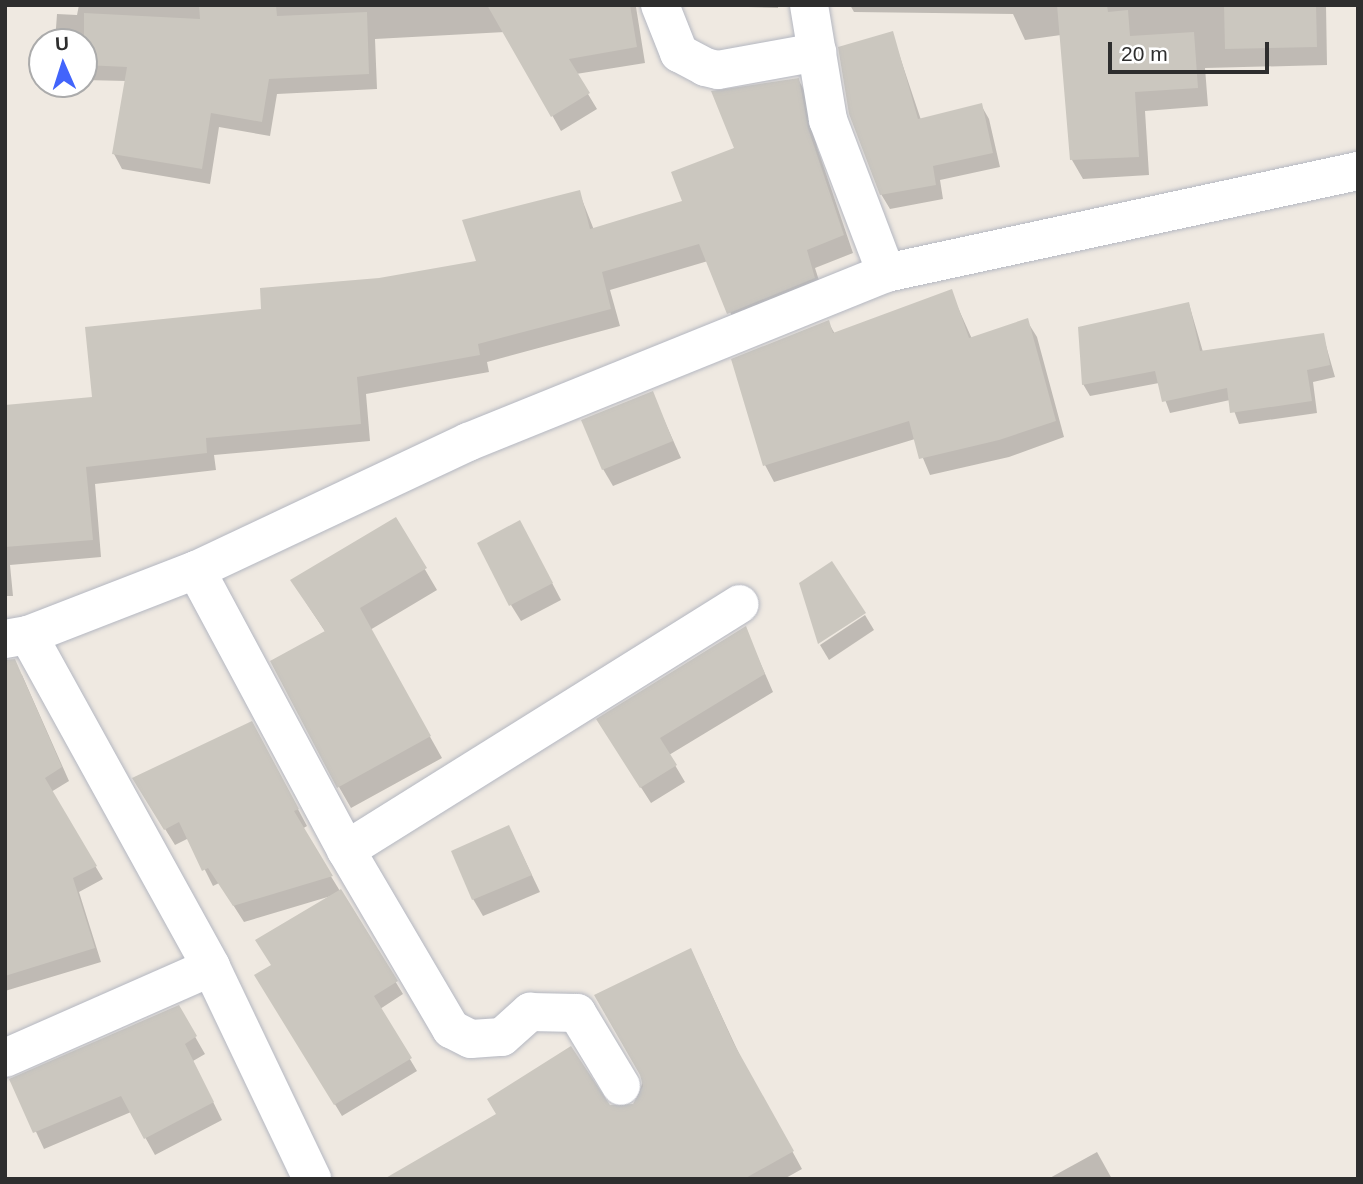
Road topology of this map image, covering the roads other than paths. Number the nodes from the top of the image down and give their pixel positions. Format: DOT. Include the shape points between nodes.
graph roads {
  1 [pos="660,5"];
  2 [pos="809,5"];
  3 [pos="817,52"];
  4 [pos="1358,171"];
  5 [pos="886,273"];
  6 [pos="196,570"];
  7 [pos="739,604"];
  8 [pos="17,637"];
  9 [pos="346,850"];
  10 [pos="211,967"];
  11 [pos="5,1058"];
  12 [pos="621,1086"];
  13 [pos="312,1179"];
  1 -- 3 [label="street" via="679,53 705,67 718,70"];
  2 -- 3 [label="street"];
  3 -- 5 [label="street" via="828,120"];
  4 -- 5 [label="street"];
  5 -- 6 [label="street" via="468,442"];
  6 -- 8 [label="street"];
  6 -- 9 [label="street"];
  7 -- 9 [label="street"];
  8 -- 10 [label="street"];
  9 -- 12 [label="street" via="451,1030 471,1039 502,1037 530,1012 577,1013"];
  10 -- 11 [label="street"];
  10 -- 13 [label="street"];
}
